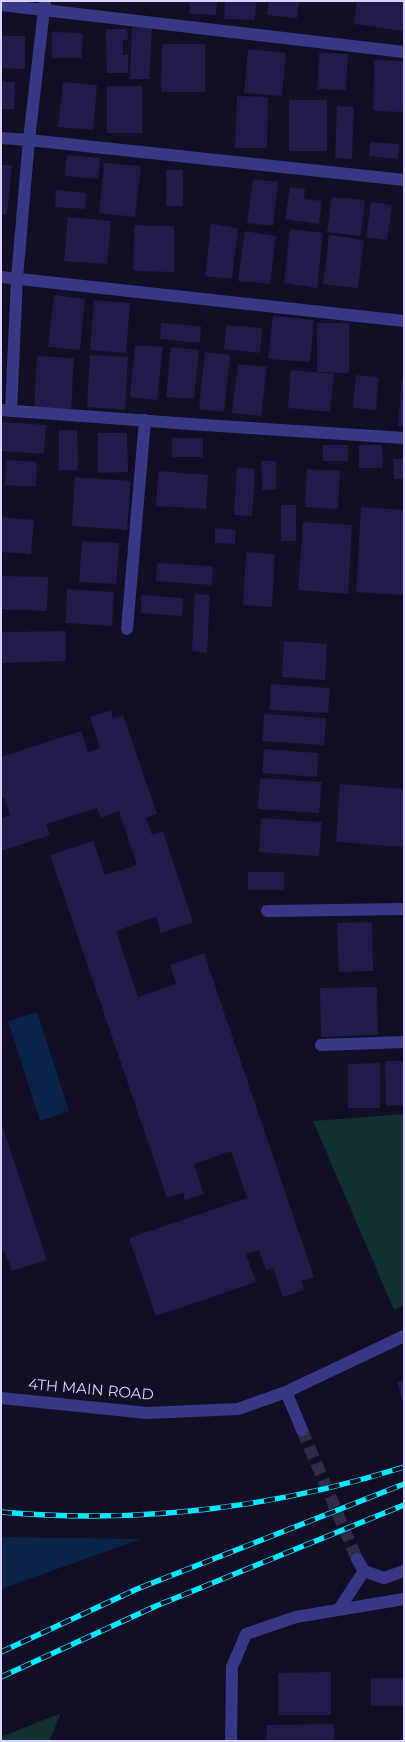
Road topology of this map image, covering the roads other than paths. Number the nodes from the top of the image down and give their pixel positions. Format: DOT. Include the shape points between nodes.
graph roads {
  1 [pos="1,5"];
  2 [pos="45,6"];
  3 [pos="404,52"];
  4 [pos="1,138"];
  5 [pos="28,140"];
  6 [pos="404,180"];
  7 [pos="1,277"];
  8 [pos="17,278"];
  9 [pos="404,321"];
  10 [pos="6,410"];
  11 [pos="145,420"];
  12 [pos="404,438"];
  13 [pos="127,629"];
  14 [pos="404,909"];
  15 [pos="266,911"];
  16 [pos="404,1042"];
  17 [pos="321,1045"];
  18 [pos="404,1336"];
  19 [pos="286,1392"];
  20 [pos="1,1398"];
  21 [pos="302,1430"];
  22 [pos="357,1559"];
  23 [pos="364,1571"];
  24 [pos="404,1571"];
  25 [pos="404,1598"];
  26 [pos="339,1609"];
  27 [pos="231,1741"];
  1 -- 2 [label="street"];
  2 -- 3 [label="street"];
  2 -- 5 [label="street"];
  4 -- 5 [label="street"];
  5 -- 6 [label="street"];
  5 -- 8 [label="street"];
  7 -- 8 [label="street"];
  8 -- 9 [label="street"];
  8 -- 10 [label="street"];
  10 -- 11 [label="street"];
  11 -- 12 [label="street"];
  11 -- 13 [label="street"];
  14 -- 15 [label="street"];
  16 -- 17 [label="street"];
  18 -- 19 [label="street, 4TH MAIN ROAD"];
  19 -- 20 [label="street, 4TH MAIN ROAD" via="238,1409 147,1413"];
  19 -- 21 [label="street"];
  22 -- 23 [label="street"];
  23 -- 24 [label="street" via="384,1578"];
  23 -- 26 [label="street"];
  25 -- 26 [label="street"];
  26 -- 27 [label="street" via="296,1617 246,1634 232,1667"];
}
